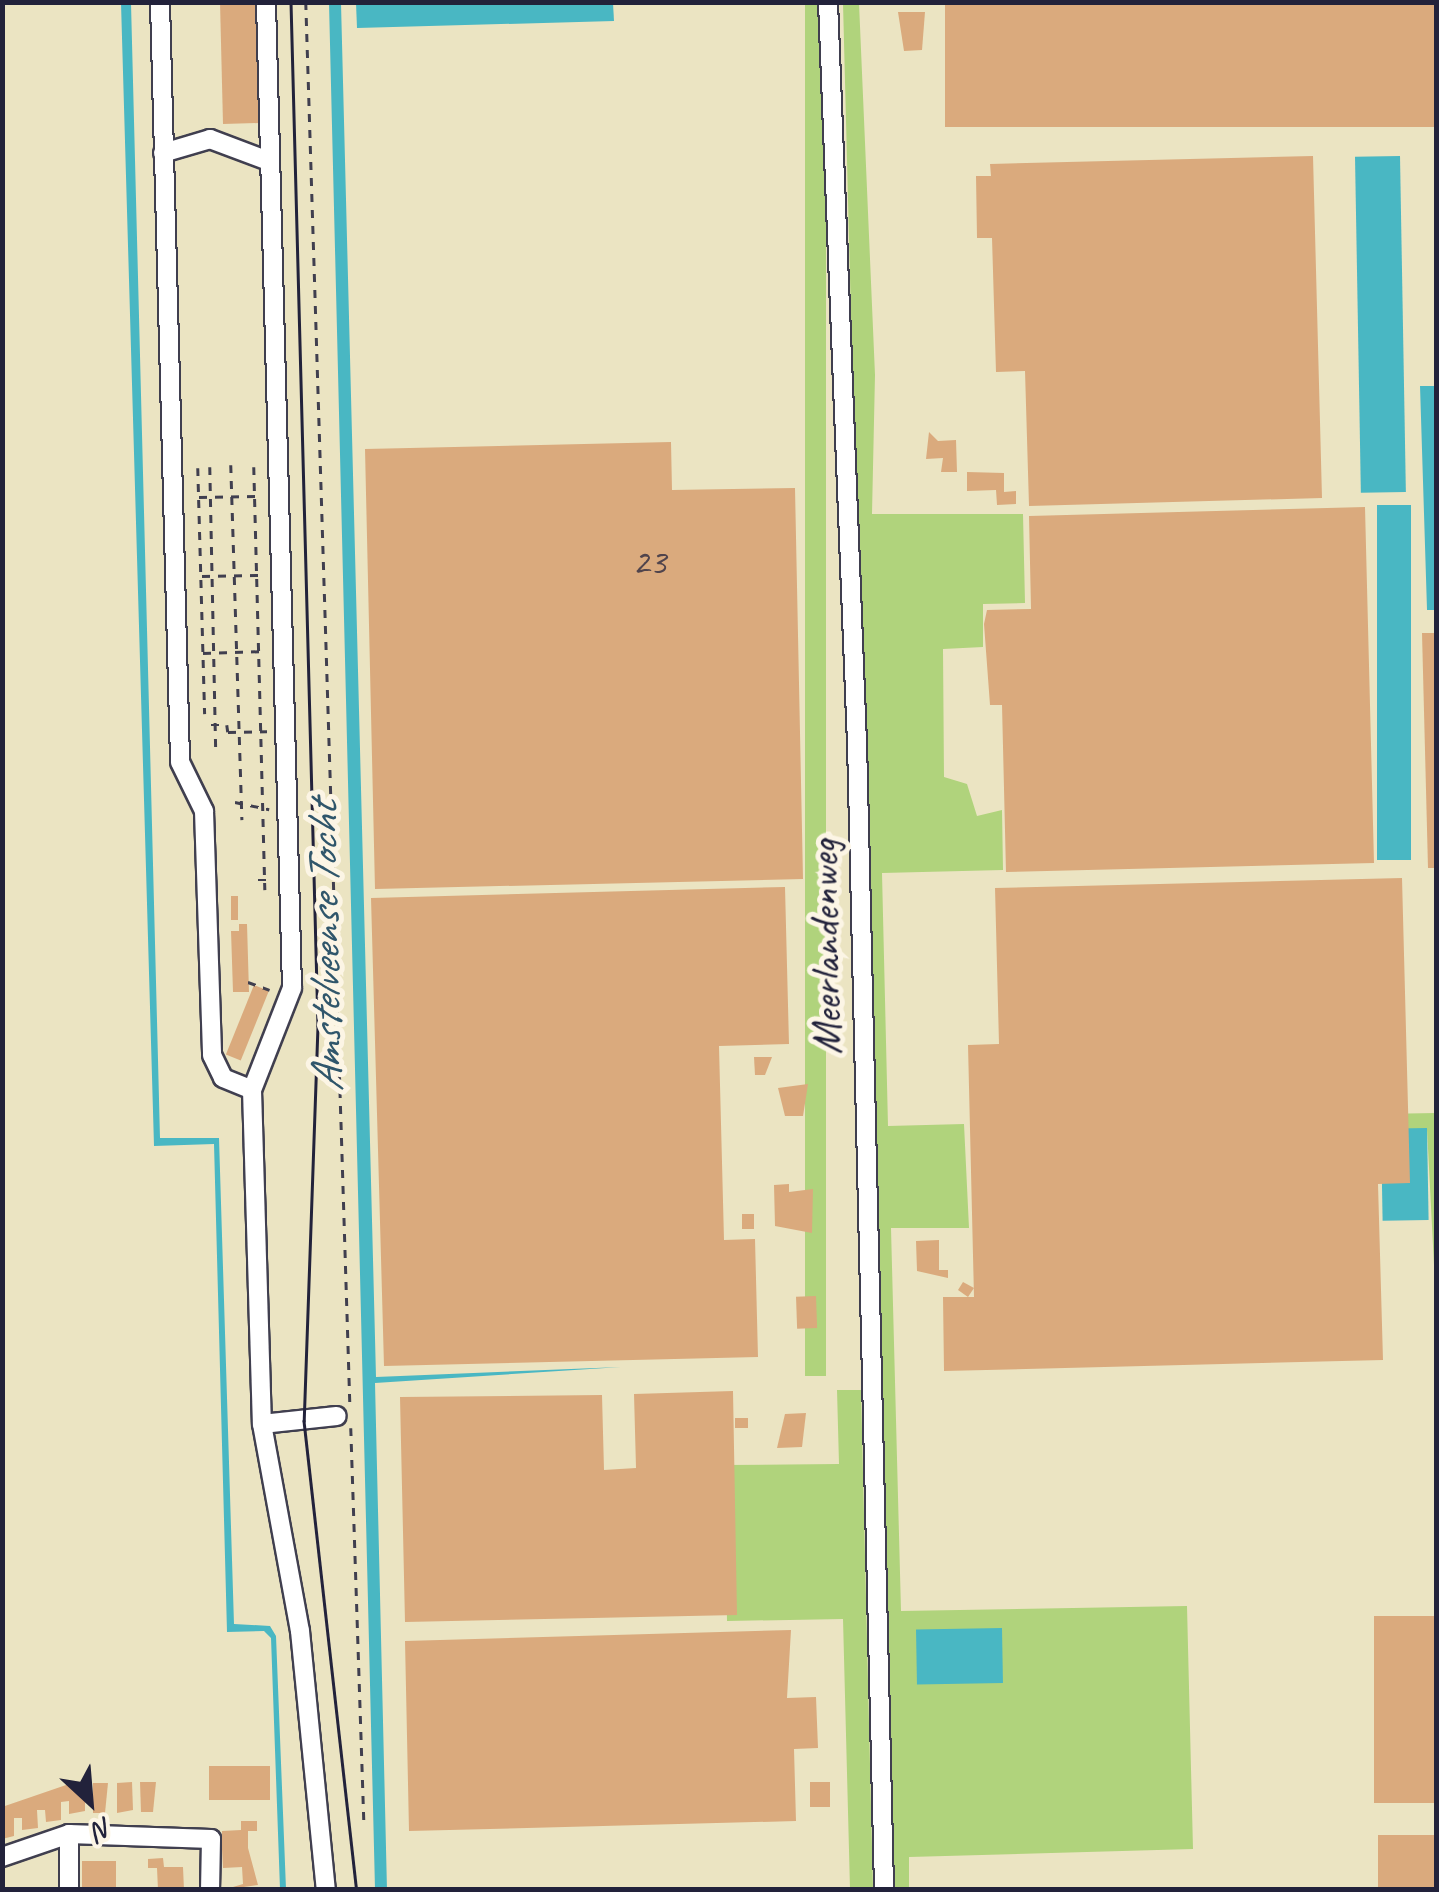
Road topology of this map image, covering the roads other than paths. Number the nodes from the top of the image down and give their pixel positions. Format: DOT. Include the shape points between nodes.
graph roads {
  1 [pos="160,2"];
  2 [pos="266,2"];
  3 [pos="828,2"];
  4 [pos="163,153"];
  5 [pos="266,160"];
  6 [pos="252,1090"];
  7 [pos="338,1416"];
  8 [pos="262,1424"];
  9 [pos="69,1834"];
  10 [pos="2,1858"];
  11 [pos="69,1890"];
  12 [pos="210,1890"];
  13 [pos="326,1890"];
  14 [pos="884,1890"];
  1 -- 4 [label="street"];
  2 -- 5 [label="street"];
  3 -- 14 [label="street, Meerlandenweg" via="857,742"];
  4 -- 5 [label="street" via="210,139"];
  4 -- 6 [label="street" via="180,762 204,811 212,1055 223,1078"];
  5 -- 6 [label="street" via="292,988"];
  6 -- 8 [label="street"];
  7 -- 8 [label="street"];
  8 -- 13 [label="street" via="300,1631"];
  9 -- 10 [label="street"];
  9 -- 11 [label="street"];
  9 -- 12 [label="street" via="211,1839"];
}
